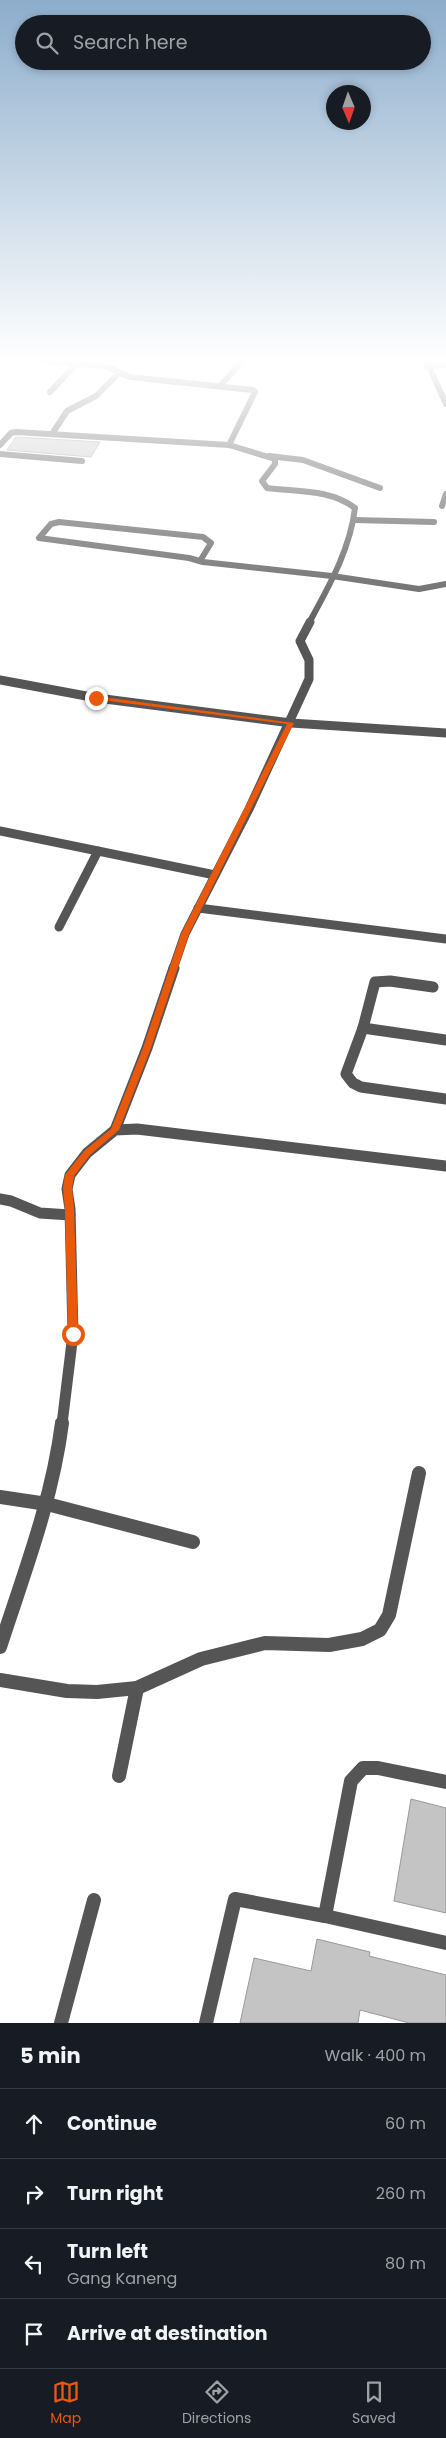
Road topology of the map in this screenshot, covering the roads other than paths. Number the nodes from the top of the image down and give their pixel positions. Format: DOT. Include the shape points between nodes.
graph roads {
  1 [pos="5,454"];
  2 [pos="266,455"];
  3 [pos="82,461"];
  4 [pos="380,488"];
  5 [pos="446,494"];
  6 [pos="442,506"];
  7 [pos="355,520"];
  8 [pos="434,522"];
  9 [pos="200,561"];
  10 [pos="332,576"];
  11 [pos="446,584"];
  12 [pos="0,680"];
  13 [pos="291,723"];
  14 [pos="446,734"];
  15 [pos="0,831"];
  16 [pos="98,851"];
  17 [pos="215,876"];
  18 [pos="198,908"];
  19 [pos="59,928"];
  20 [pos="446,940"];
  21 [pos="433,987"];
  22 [pos="362,1028"];
  23 [pos="446,1040"];
  24 [pos="446,1099"];
  25 [pos="115,1130"];
  26 [pos="446,1166"];
  27 [pos="0,1200"];
  28 [pos="70,1215"];
  29 [pos="419,1473"];
  30 [pos="0,1497"];
  31 [pos="48,1504"];
  32 [pos="193,1542"];
  33 [pos="0,1647"];
  34 [pos="0,1680"];
  35 [pos="137,1688"];
  36 [pos="119,1776"];
  37 [pos="446,1782"];
  38 [pos="94,1900"];
  39 [pos="325,1916"];
  40 [pos="446,1943"];
  41 [pos="61,2023"];
  42 [pos="206,2023"];
  1 -- 3 [label="street"];
  2 -- 4 [label="street" via="303,460"];
  2 -- 7 [label="street" via="275,461 262,481 264,486 344,499 355,508"];
  5 -- 6 [label="street"];
  7 -- 8 [label="street"];
  7 -- 10 [label="street"];
  9 -- 9 [label="street" via="190,558 39,538 53,522 198,536 211,543"];
  9 -- 10 [label="street"];
  10 -- 11 [label="street" via="419,589"];
  10 -- 13 [label="street" via="300,641 300,648 309,660 310,679"];
  12 -- 13 [label="street" via="96,698"];
  13 -- 14 [label="street"];
  13 -- 17 [label="street"];
  15 -- 16 [label="street"];
  16 -- 17 [label="street"];
  16 -- 19 [label="street"];
  17 -- 18 [label="street"];
  18 -- 20 [label="street"];
  18 -- 25 [label="street" via="185,934 147,1048"];
  21 -- 22 [label="street" via="375,982"];
  22 -- 23 [label="street"];
  22 -- 24 [label="street" via="346,1074 353,1083 361,1088"];
  25 -- 26 [label="street" via="153,1130"];
  25 -- 28 [label="street" via="87,1153 70,1175 67,1188"];
  27 -- 28 [label="street" via="40,1213"];
  28 -- 31 [label="street" via="73,1334 57,1462"];
  29 -- 35 [label="street" via="389,1615 380,1630 362,1639 339,1644 265,1644 233,1651 201,1659"];
  30 -- 31 [label="street"];
  31 -- 32 [label="street"];
  31 -- 33 [label="street"];
  34 -- 35 [label="street" via="67,1691"];
  35 -- 36 [label="street"];
  37 -- 39 [label="street" via="378,1768 364,1768 351,1781"];
  38 -- 41 [label="street"];
  39 -- 40 [label="street"];
  39 -- 42 [label="street" via="235,1900"];
}
